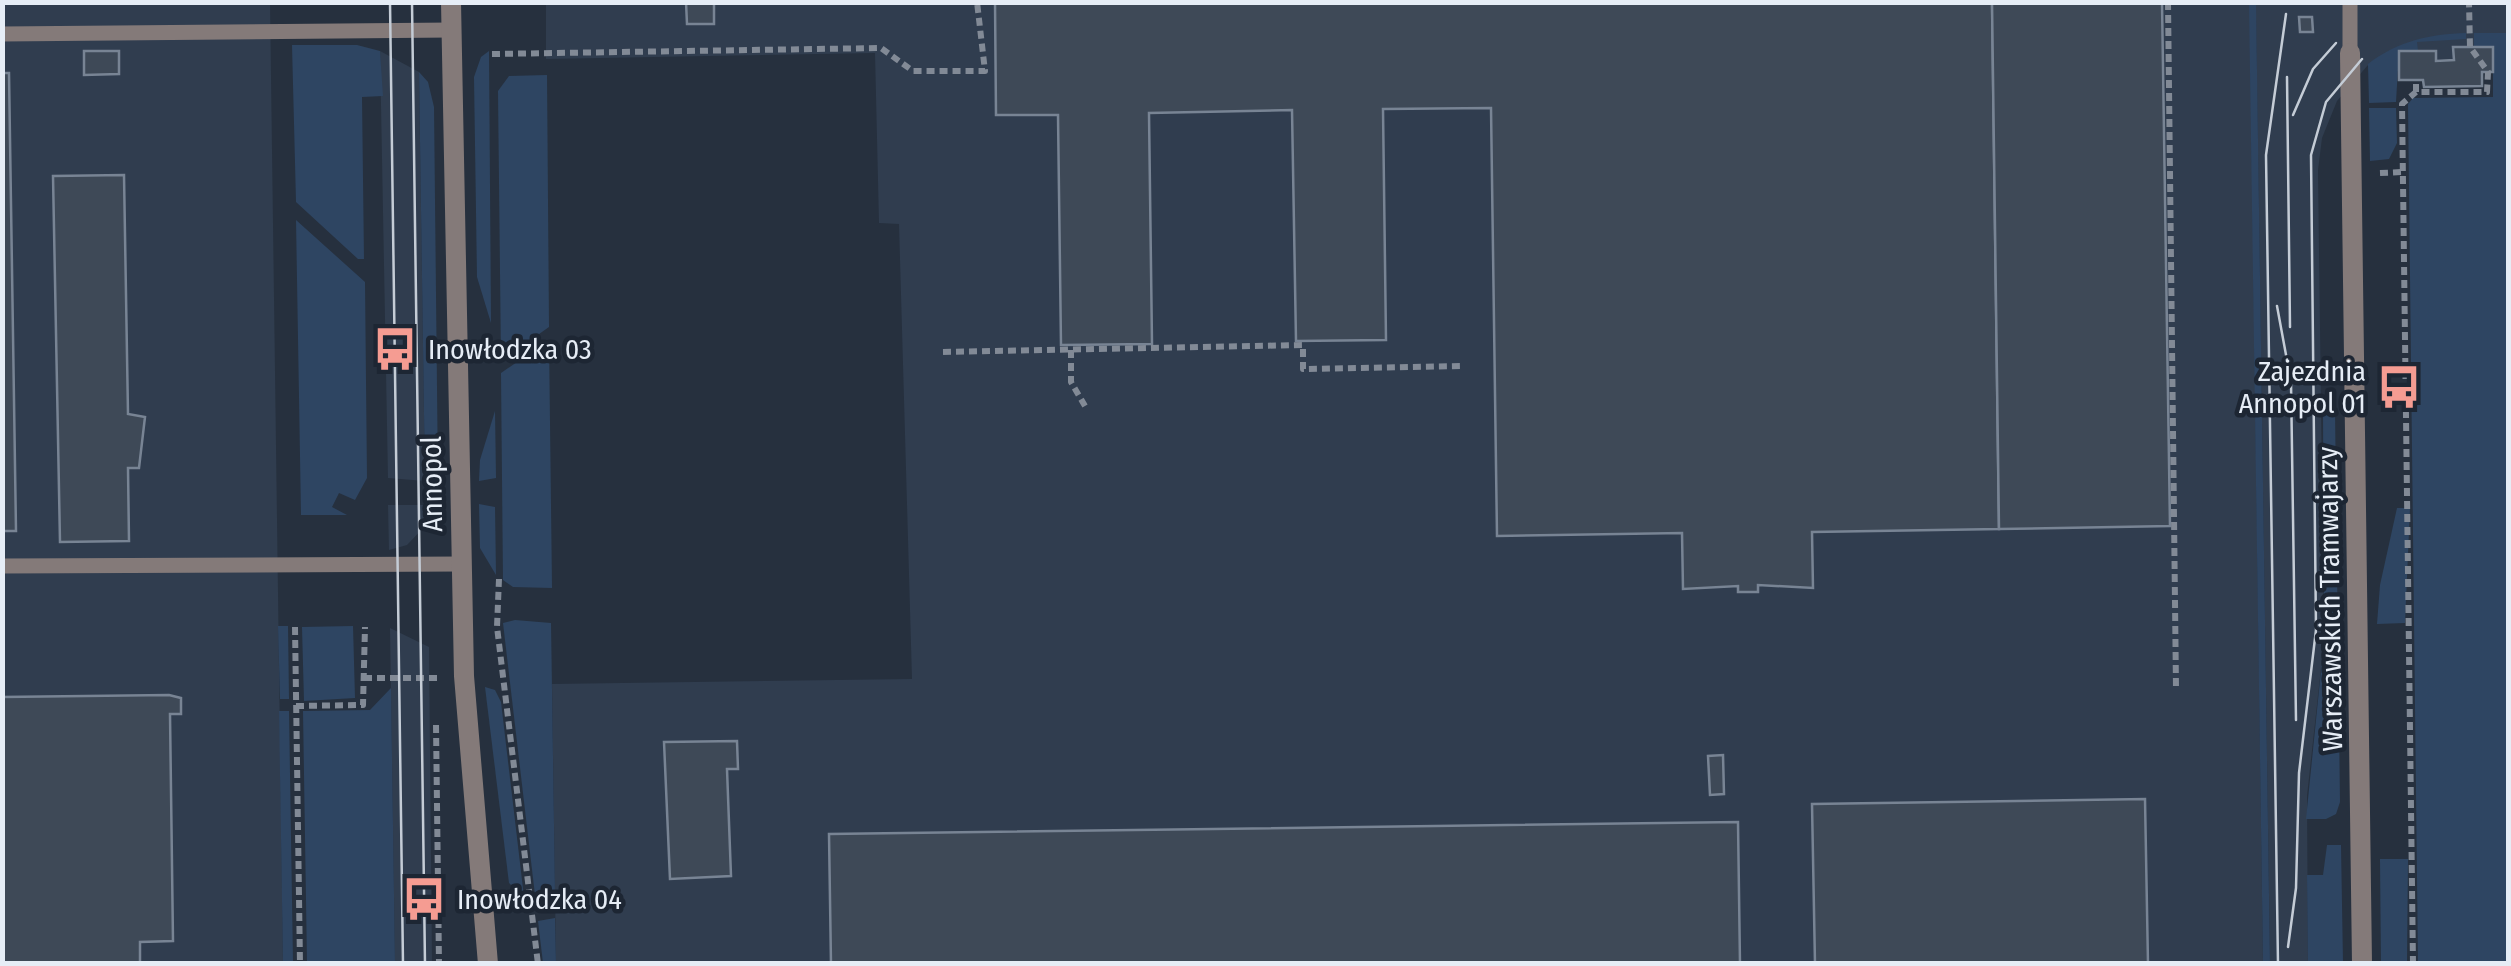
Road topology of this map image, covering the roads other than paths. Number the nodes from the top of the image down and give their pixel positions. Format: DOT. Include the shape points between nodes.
graph roads {
  1 [pos="452,2"];
  2 [pos="2350,2"];
  3 [pos="452,30"];
  4 [pos="2,34"];
  5 [pos="2350,53"];
  6 [pos="461,564"];
  7 [pos="2,566"];
  8 [pos="488,964"];
  9 [pos="2362,964"];
  1 -- 3 [label="street, Annopol"];
  2 -- 5 [label="lane"];
  3 -- 4 [label="lane"];
  3 -- 6 [label="street, Annopol"];
  5 -- 9 [label="street, Warszawskich Tramwajarzy"];
  6 -- 7 [label="lane"];
  6 -- 8 [label="street, Annopol" via="467,744"];
}
